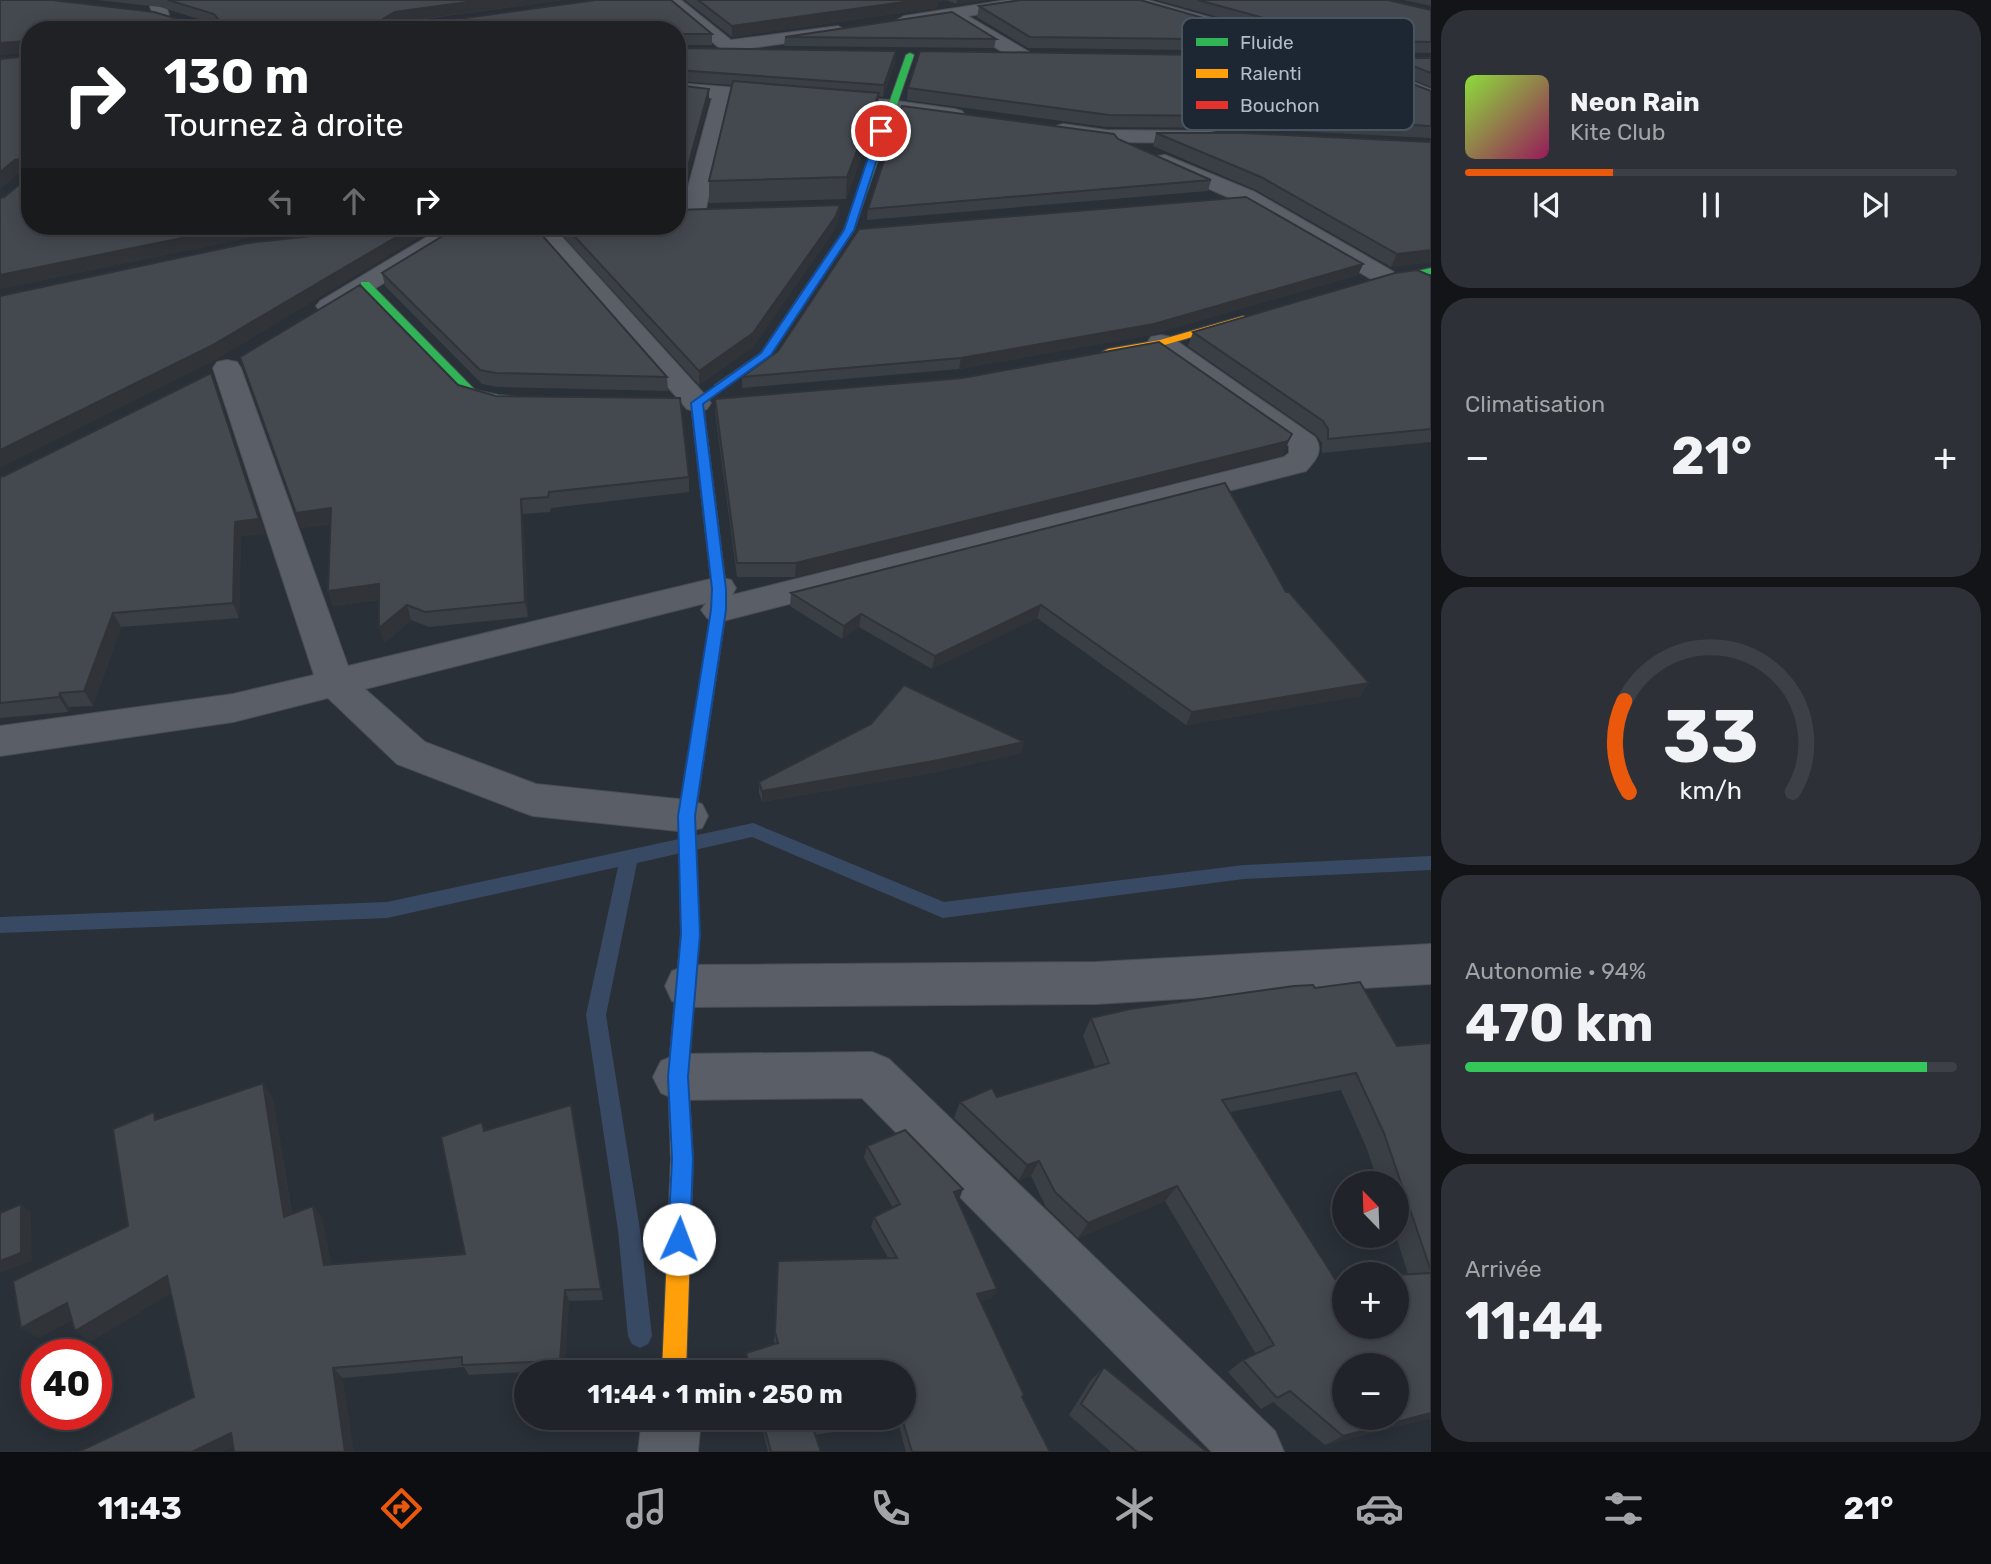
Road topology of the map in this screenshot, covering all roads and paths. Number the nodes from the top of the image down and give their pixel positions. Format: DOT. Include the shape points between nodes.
graph roads {
  1 [pos="671,0"];
  2 [pos="937,0"];
  3 [pos="1040,0"];
  4 [pos="1130,0"];
  5 [pos="953,15"];
  6 [pos="1193,18"];
  7 [pos="887,24"];
  8 [pos="860,27"];
  9 [pos="726,50"];
  10 [pos="790,54"];
  11 [pos="910,55"];
  12 [pos="986,56"];
  13 [pos="1031,57"];
  14 [pos="1414,89"];
  15 [pos="686,90"];
  16 [pos="723,92"];
  17 [pos="1431,96"];
  18 [pos="890,106"];
  19 [pos="971,117"];
  20 [pos="1039,126"];
  21 [pos="1106,136"];
  22 [pos="1224,137"];
  23 [pos="1247,197"];
  24 [pos="1206,200"];
  25 [pos="828,209"];
  26 [pos="686,210"];
  27 [pos="720,212"];
  28 [pos="686,213"];
  29 [pos="852,219"];
  30 [pos="877,228"];
  31 [pos="446,235"];
  32 [pos="547,235"];
  33 [pos="1426,276"];
  34 [pos="1385,277"];
  35 [pos="365,284"];
  36 [pos="1359,285"];
  37 [pos="1253,316"];
  38 [pos="308,319"];
  39 [pos="1161,343"];
  40 [pos="1093,355"];
  41 [pos="227,368"];
  42 [pos="538,400"];
  43 [pos="725,401"];
  44 [pos="671,402"];
  45 [pos="697,403"];
  46 [pos="719,599"];
  47 [pos="335,683"];
  48 [pos="0,741"];
  49 [pos="687,816"];
  50 [pos="1431,964"];
  51 [pos="688,986"];
  52 [pos="678,1077"];
  53 [pos="674,1360"];
  54 [pos="1254,1452"];
  1 -- 9 [label="street"];
  2 -- 5 [label="street"];
  3 -- 5 [label="street"];
  4 -- 6 [label="street"];
  5 -- 7 [label="street"];
  5 -- 13 [label="street"];
  8 -- 9 [label="street"];
  9 -- 10 [label="street"];
  11 -- 18 [label="street"];
  12 -- 13 [label="street"];
  14 -- 17 [label="street"];
  15 -- 16 [label="street"];
  16 -- 18 [label="street"];
  16 -- 26 [label="street"];
  18 -- 19 [label="street"];
  18 -- 29 [label="street"];
  20 -- 21 [label="street"];
  21 -- 22 [label="street"];
  21 -- 23 [label="street"];
  23 -- 24 [label="street"];
  23 -- 34 [label="street"];
  25 -- 29 [label="street"];
  27 -- 28 [label="street"];
  29 -- 30 [label="street"];
  29 -- 45 [label="street" via="765,355"];
  31 -- 35 [label="street"];
  32 -- 45 [label="street"];
  33 -- 34 [label="street"];
  34 -- 36 [label="street"];
  35 -- 38 [label="street"];
  35 -- 42 [label="street" via="471,392 498,399"];
  37 -- 39 [label="street"];
  39 -- 40 [label="street"];
  39 -- 46 [label="street" via="1304,443 1304,455 1295,464"];
  41 -- 47 [label="street"];
  43 -- 45 [label="street"];
  44 -- 45 [label="street"];
  45 -- 46 [label="street"];
  46 -- 47 [label="street"];
  46 -- 49 [label="street"];
  47 -- 48 [label="street" via="233,708"];
  47 -- 49 [label="street" via="411,753 533,800"];
  49 -- 51 [label="street"];
  50 -- 51 [label="street" via="1096,983"];
  51 -- 52 [label="street"];
  52 -- 53 [label="street" via="682,1159"];
  52 -- 54 [label="street" via="872,1075"];
}
